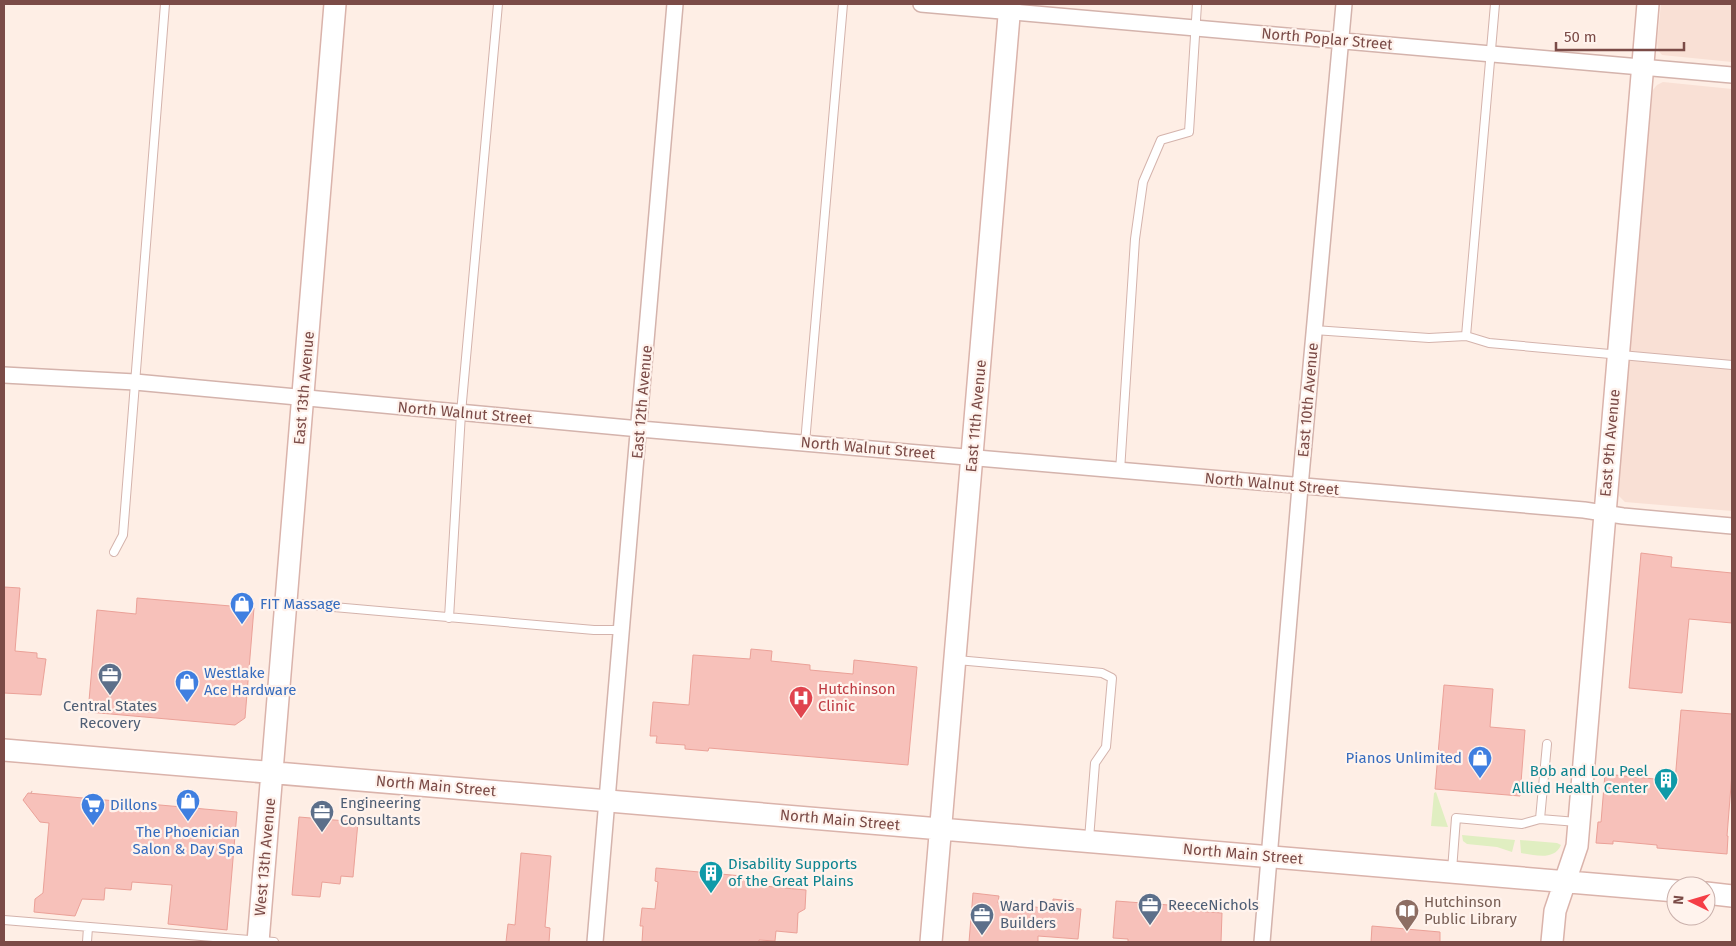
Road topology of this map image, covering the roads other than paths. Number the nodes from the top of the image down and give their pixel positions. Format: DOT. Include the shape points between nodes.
graph roads {
  1 [pos="165,4"];
  2 [pos="335,4"];
  3 [pos="498,4"];
  4 [pos="675,4"];
  5 [pos="843,4"];
  6 [pos="921,4"];
  7 [pos="1197,4"];
  8 [pos="1344,4"];
  9 [pos="1495,4"];
  10 [pos="1648,4"];
  11 [pos="1010,8"];
  12 [pos="1195,28"];
  13 [pos="1340,40"];
  14 [pos="1490,54"];
  15 [pos="1643,67"];
  16 [pos="1732,75"];
  17 [pos="1314,330"];
  18 [pos="1466,336"];
  19 [pos="1618,354"];
  20 [pos="1732,364"];
  21 [pos="4,375"];
  22 [pos="135,382"];
  23 [pos="303,398"];
  24 [pos="461,413"];
  25 [pos="640,429"];
  26 [pos="806,443"];
  27 [pos="973,457"];
  28 [pos="1120,471"];
  29 [pos="1300,487"];
  30 [pos="1604,514"];
  31 [pos="1732,526"];
  32 [pos="114,552"];
  33 [pos="286,603"];
  34 [pos="449,618"];
  35 [pos="620,630"];
  36 [pos="955,660"];
  37 [pos="1547,744"];
  38 [pos="4,750"];
  39 [pos="272,771"];
  40 [pos="606,800"];
  41 [pos="1540,819"];
  42 [pos="1578,822"];
  43 [pos="941,829"];
  44 [pos="1088,841"];
  45 [pos="1269,856"];
  46 [pos="1452,872"];
  47 [pos="1565,881"];
  48 [pos="1666,890"];
  49 [pos="1716,894"];
  50 [pos="1732,896"];
  51 [pos="4,920"];
  52 [pos="88,927"];
  53 [pos="87,942"];
  54 [pos="264,942"];
  55 [pos="595,942"];
  56 [pos="931,942"];
  57 [pos="1262,942"];
  58 [pos="1552,942"];
  1 -- 22 [label="lane"];
  2 -- 23 [label="street, East 13th Avenue"];
  3 -- 24 [label="lane"];
  4 -- 25 [label="street, East 12th Avenue"];
  5 -- 26 [label="lane"];
  6 -- 11 [label="street, North Poplar Street"];
  7 -- 12 [label="lane"];
  8 -- 13 [label="street, East 10th Avenue"];
  9 -- 14 [label="lane"];
  10 -- 15 [label="street, East 9th Avenue"];
  11 -- 12 [label="street, North Poplar Street"];
  11 -- 27 [label="street, East 11th Avenue"];
  12 -- 13 [label="street, North Poplar Street"];
  12 -- 28 [label="lane" via="1189,132 1162,140 1143,182 1135,239"];
  13 -- 14 [label="street, North Poplar Street"];
  13 -- 17 [label="street, East 10th Avenue"];
  14 -- 15 [label="street, North Poplar Street"];
  14 -- 18 [label="lane"];
  15 -- 16 [label="street, North Poplar Street"];
  15 -- 19 [label="street, East 9th Avenue"];
  17 -- 18 [label="lane" via="1430,338"];
  17 -- 29 [label="street, East 10th Avenue"];
  18 -- 19 [label="lane" via="1489,343"];
  19 -- 20 [label="lane"];
  19 -- 30 [label="street, East 9th Avenue"];
  21 -- 22 [label="street, North Walnut Street"];
  22 -- 23 [label="street, North Walnut Street"];
  22 -- 32 [label="lane" via="123,535"];
  23 -- 24 [label="street, North Walnut Street"];
  23 -- 33 [label="street, East 13th Avenue"];
  24 -- 25 [label="street, North Walnut Street"];
  24 -- 34 [label="lane"];
  25 -- 26 [label="street, North Walnut Street"];
  25 -- 35 [label="street, East 12th Avenue"];
  26 -- 27 [label="street, North Walnut Street"];
  27 -- 28 [label="street, North Walnut Street"];
  27 -- 36 [label="street, East 11th Avenue"];
  28 -- 29 [label="street, North Walnut Street"];
  29 -- 30 [label="street, North Walnut Street"];
  29 -- 45 [label="street, East 10th Avenue"];
  30 -- 31 [label="street, North Walnut Street"];
  30 -- 42 [label="street, East 9th Avenue"];
  33 -- 34 [label="lane"];
  33 -- 39 [label="street, East 13th Avenue"];
  34 -- 35 [label="lane"];
  35 -- 40 [label="street, East 12th Avenue"];
  36 -- 43 [label="street, East 11th Avenue"];
  36 -- 44 [label="lane" via="1092,672 1112,678 1106,747 1095,764"];
  37 -- 41 [label="lane"];
  38 -- 39 [label="street, North Main Street"];
  39 -- 40 [label="street, North Main Street"];
  39 -- 54 [label="street, West 13th Avenue"];
  40 -- 43 [label="street, North Main Street"];
  40 -- 55 [label="street, East 12th Avenue"];
  41 -- 42 [label="lane"];
  41 -- 46 [label="lane" via="1522,824 1456,818"];
  42 -- 47 [label="street, East 9th Avenue" via="1577,846"];
  43 -- 44 [label="street, North Main Street"];
  43 -- 56 [label="street, East 11th Avenue"];
  44 -- 45 [label="street, North Main Street"];
  45 -- 46 [label="street, North Main Street"];
  45 -- 57 [label="street, East 10th Avenue"];
  46 -- 47 [label="street, North Main Street"];
  47 -- 48 [label="street, North Main Street"];
  47 -- 58 [label="street, East 9th Avenue" via="1555,911"];
  49 -- 50 [label="street"];
  51 -- 52 [label="lane"];
  52 -- 53 [label="lane"];
  52 -- 54 [label="lane"];
}
